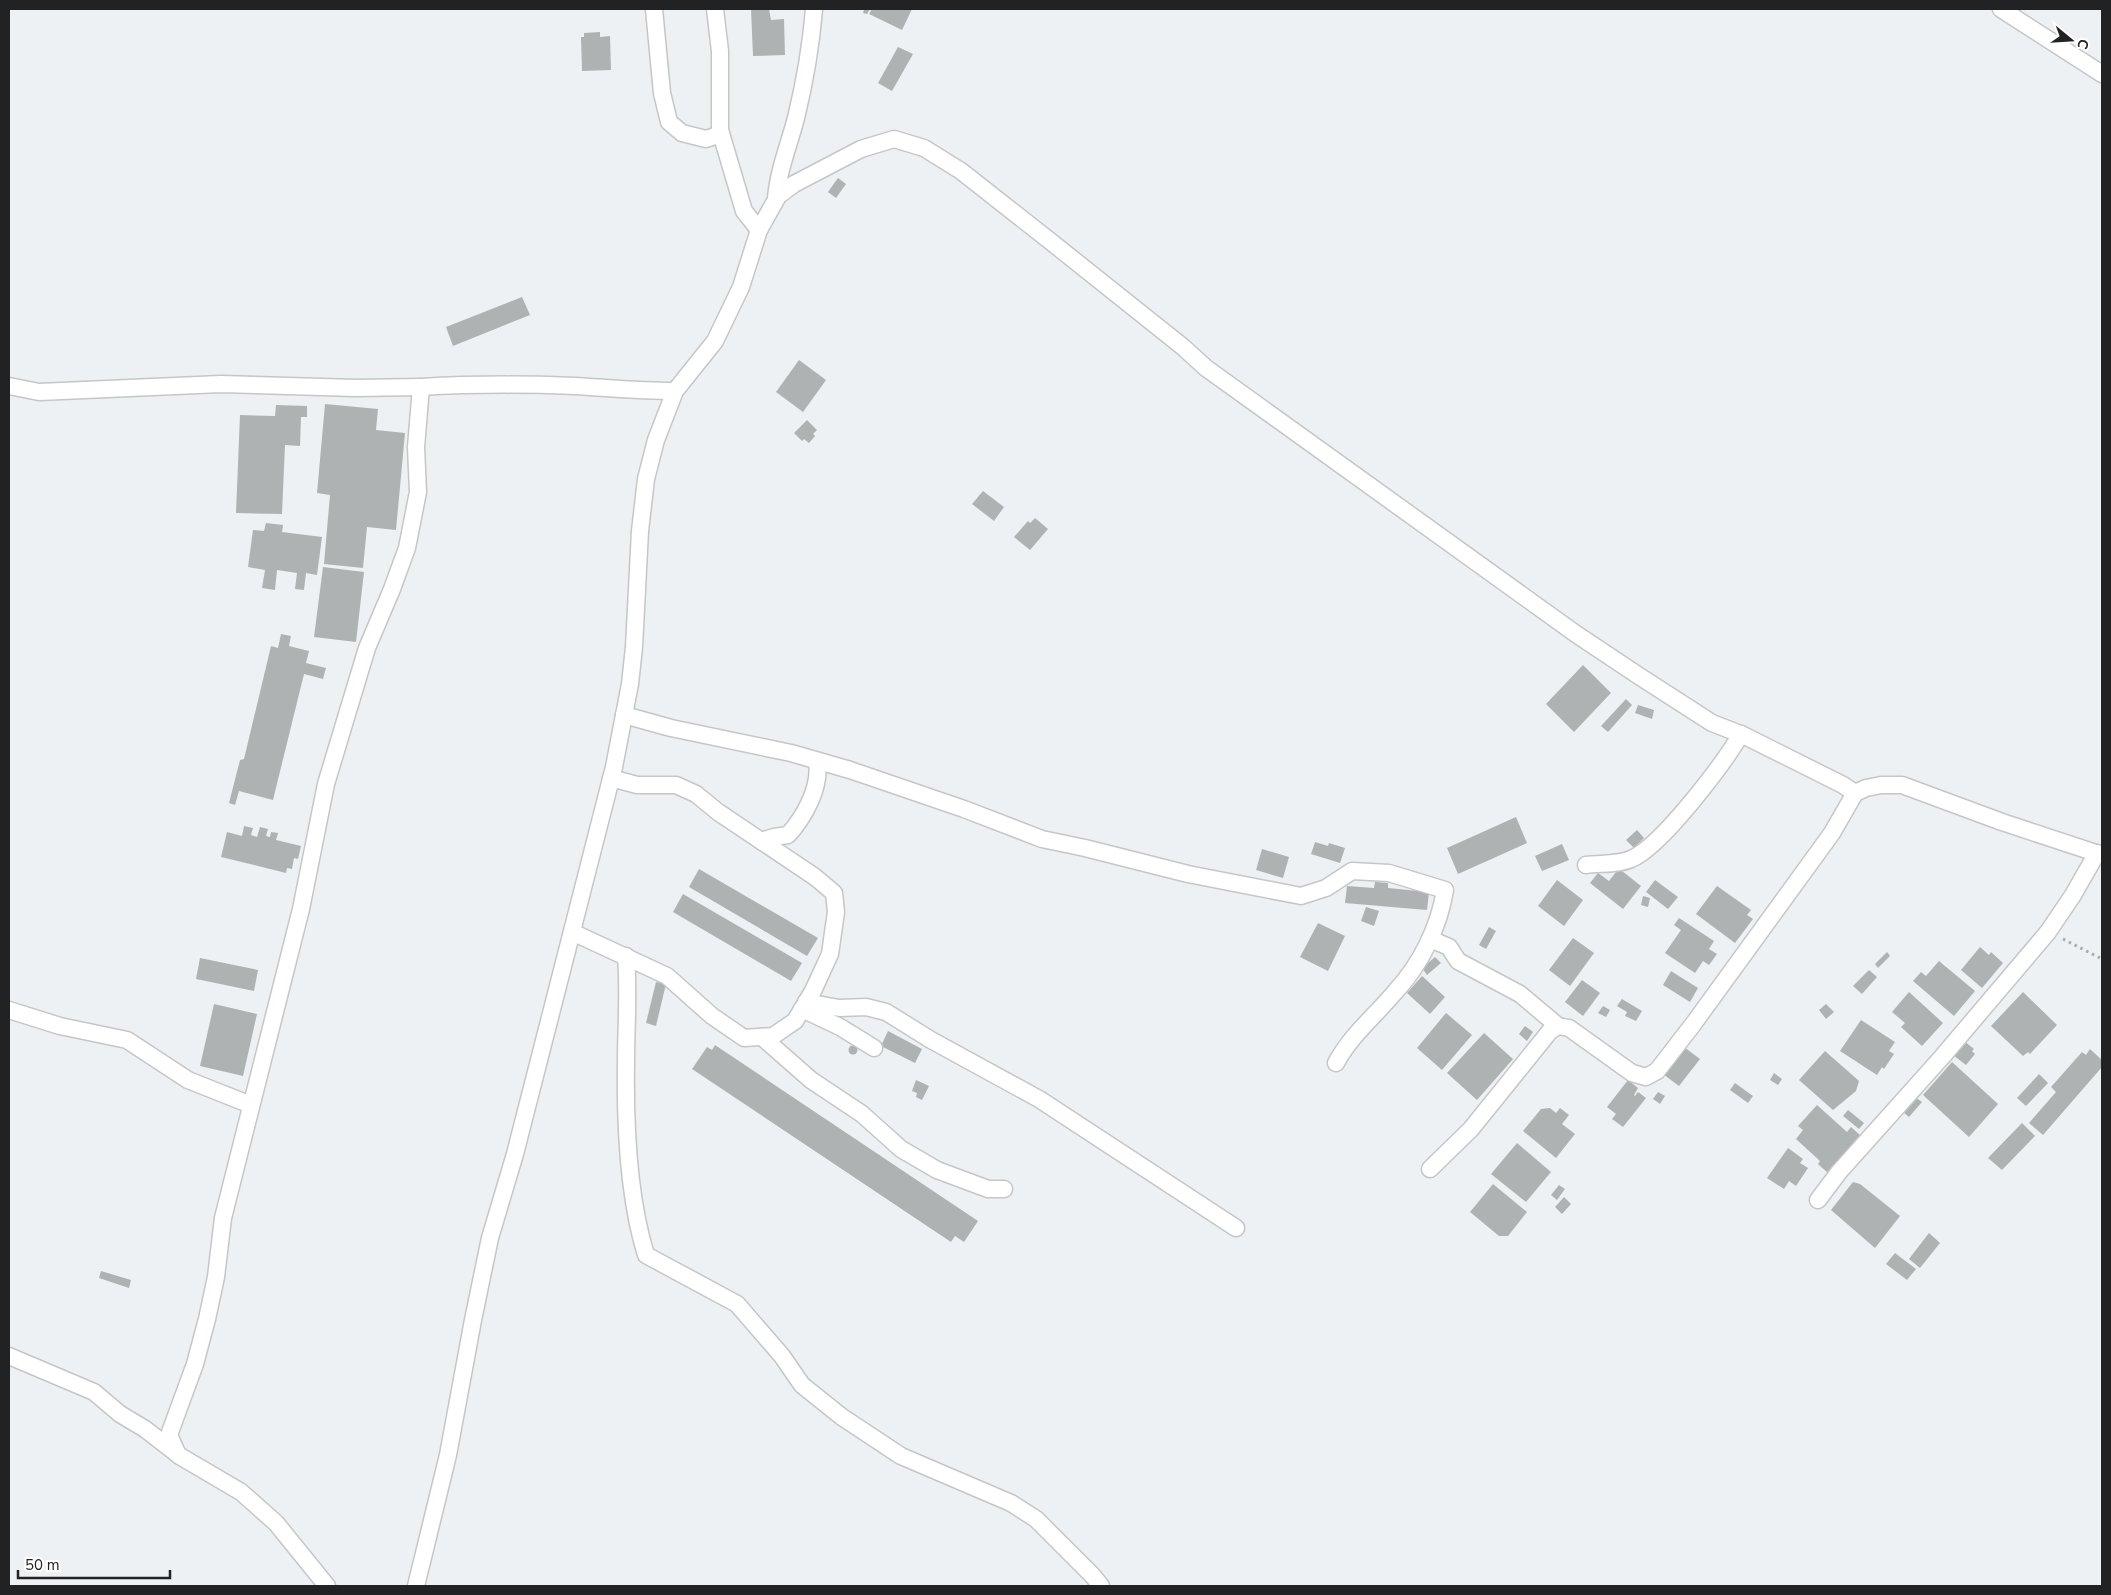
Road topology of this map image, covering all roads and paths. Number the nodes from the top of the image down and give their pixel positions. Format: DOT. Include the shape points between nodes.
graph roads {
  1 [pos="654,9"];
  2 [pos="715,9"];
  3 [pos="814,9"];
  4 [pos="2001,9"];
  5 [pos="2102,74"];
  6 [pos="721,134"];
  7 [pos="776,199"];
  8 [pos="759,230"];
  9 [pos="9,386"];
  10 [pos="420,387"];
  11 [pos="675,390"];
  12 [pos="624,716"];
  13 [pos="1741,734"];
  14 [pos="818,761"];
  15 [pos="611,778"];
  16 [pos="1855,794"];
  17 [pos="761,841"];
  18 [pos="2100,854"];
  19 [pos="1586,865"];
  20 [pos="572,932"];
  21 [pos="2048,932"];
  22 [pos="1430,939"];
  23 [pos="626,956"];
  24 [pos="2102,959"];
  25 [pos="804,1005"];
  26 [pos="9,1010"];
  27 [pos="1558,1026"];
  28 [pos="762,1037"];
  29 [pos="874,1048"];
  30 [pos="1336,1062"];
  31 [pos="251,1106"];
  32 [pos="1430,1169"];
  33 [pos="1004,1189"];
  34 [pos="1818,1200"];
  35 [pos="1236,1228"];
  36 [pos="9,1356"];
  37 [pos="152,1435"];
  38 [pos="170,1435"];
  39 [pos="178,1454"];
  40 [pos="327,1586"];
  41 [pos="416,1586"];
  42 [pos="1101,1586"];
  1 -- 6 [label="street" via="662,93 669,122 682,133 706,139"];
  2 -- 6 [label="street" via="720,51"];
  3 -- 7 [label="street" via="810,56 777,181"];
  4 -- 5 [label="street"];
  6 -- 8 [label="street" via="744,211"];
  7 -- 8 [label="street"];
  7 -- 13 [label="street" via="794,184 861,149 894,139 924,148 960,171 1268,414 1600,650 1712,723"];
  8 -- 11 [label="street" via="741,287 715,341"];
  9 -- 10 [label="street" via="38,392 221,384"];
  10 -- 11 [label="street" via="484,384"];
  10 -- 31 [label="street" via="416,447 418,492 407,548 367,648 326,784 301,909"];
  11 -- 12 [label="street" via="656,440 646,479 634,647"];
  12 -- 14 [label="street"];
  12 -- 15 [label="street"];
  13 -- 16 [label="street"];
  13 -- 19 [label="street" via="1682,813 1650,848 1630,860"];
  14 -- 17 [label="street" via="820,774 799,823 788,836"];
  14 -- 22 [label="street" via="964,809 1042,839 1275,892 1302,896 1326,888 1352,872 1389,873 1444,890"];
  15 -- 17 [label="street" via="637,785 676,785 696,794"];
  15 -- 20 [label="street"];
  16 -- 18 [label="street" via="1881,785 1902,786"];
  16 -- 27 [label="street" via="1832,832 1657,1071 1646,1078 1632,1073 1569,1028"];
  17 -- 25 [label="street" via="834,893 836,912 830,954"];
  18 -- 21 [label="street"];
  20 -- 23 [label="street"];
  20 -- 41 [label="street" via="490,1238 448,1455"];
  21 -- 24 [label="path"];
  21 -- 34 [label="street" via="1942,1057 1856,1151"];
  22 -- 27 [label="street" via="1449,947 1458,961 1520,994"];
  22 -- 30 [label="street" via="1397,991 1344,1048"];
  23 -- 28 [label="street" via="666,976 712,1016 744,1038"];
  23 -- 42 [label="street" via="627,1138 637,1227 646,1255 737,1304 782,1356 802,1385 842,1417 901,1456 1011,1503 1036,1518"];
  25 -- 28 [label="street" via="795,1021 773,1036"];
  25 -- 29 [label="street"];
  25 -- 35 [label="street" via="866,1007 886,1012 1039,1098"];
  26 -- 31 [label="street" via="60,1026 126,1040 188,1080"];
  27 -- 32 [label="street" via="1550,1031 1471,1129"];
  28 -- 33 [label="street" via="811,1080 862,1114 900,1148 937,1170 988,1189"];
  31 -- 38 [label="street" via="223,1218 216,1276 204,1328"];
  36 -- 37 [label="street" via="94,1392"];
  37 -- 38 [label="street"];
  37 -- 39 [label="street"];
  38 -- 39 [label="street"];
  39 -- 40 [label="street" via="241,1492 276,1523"];
}
